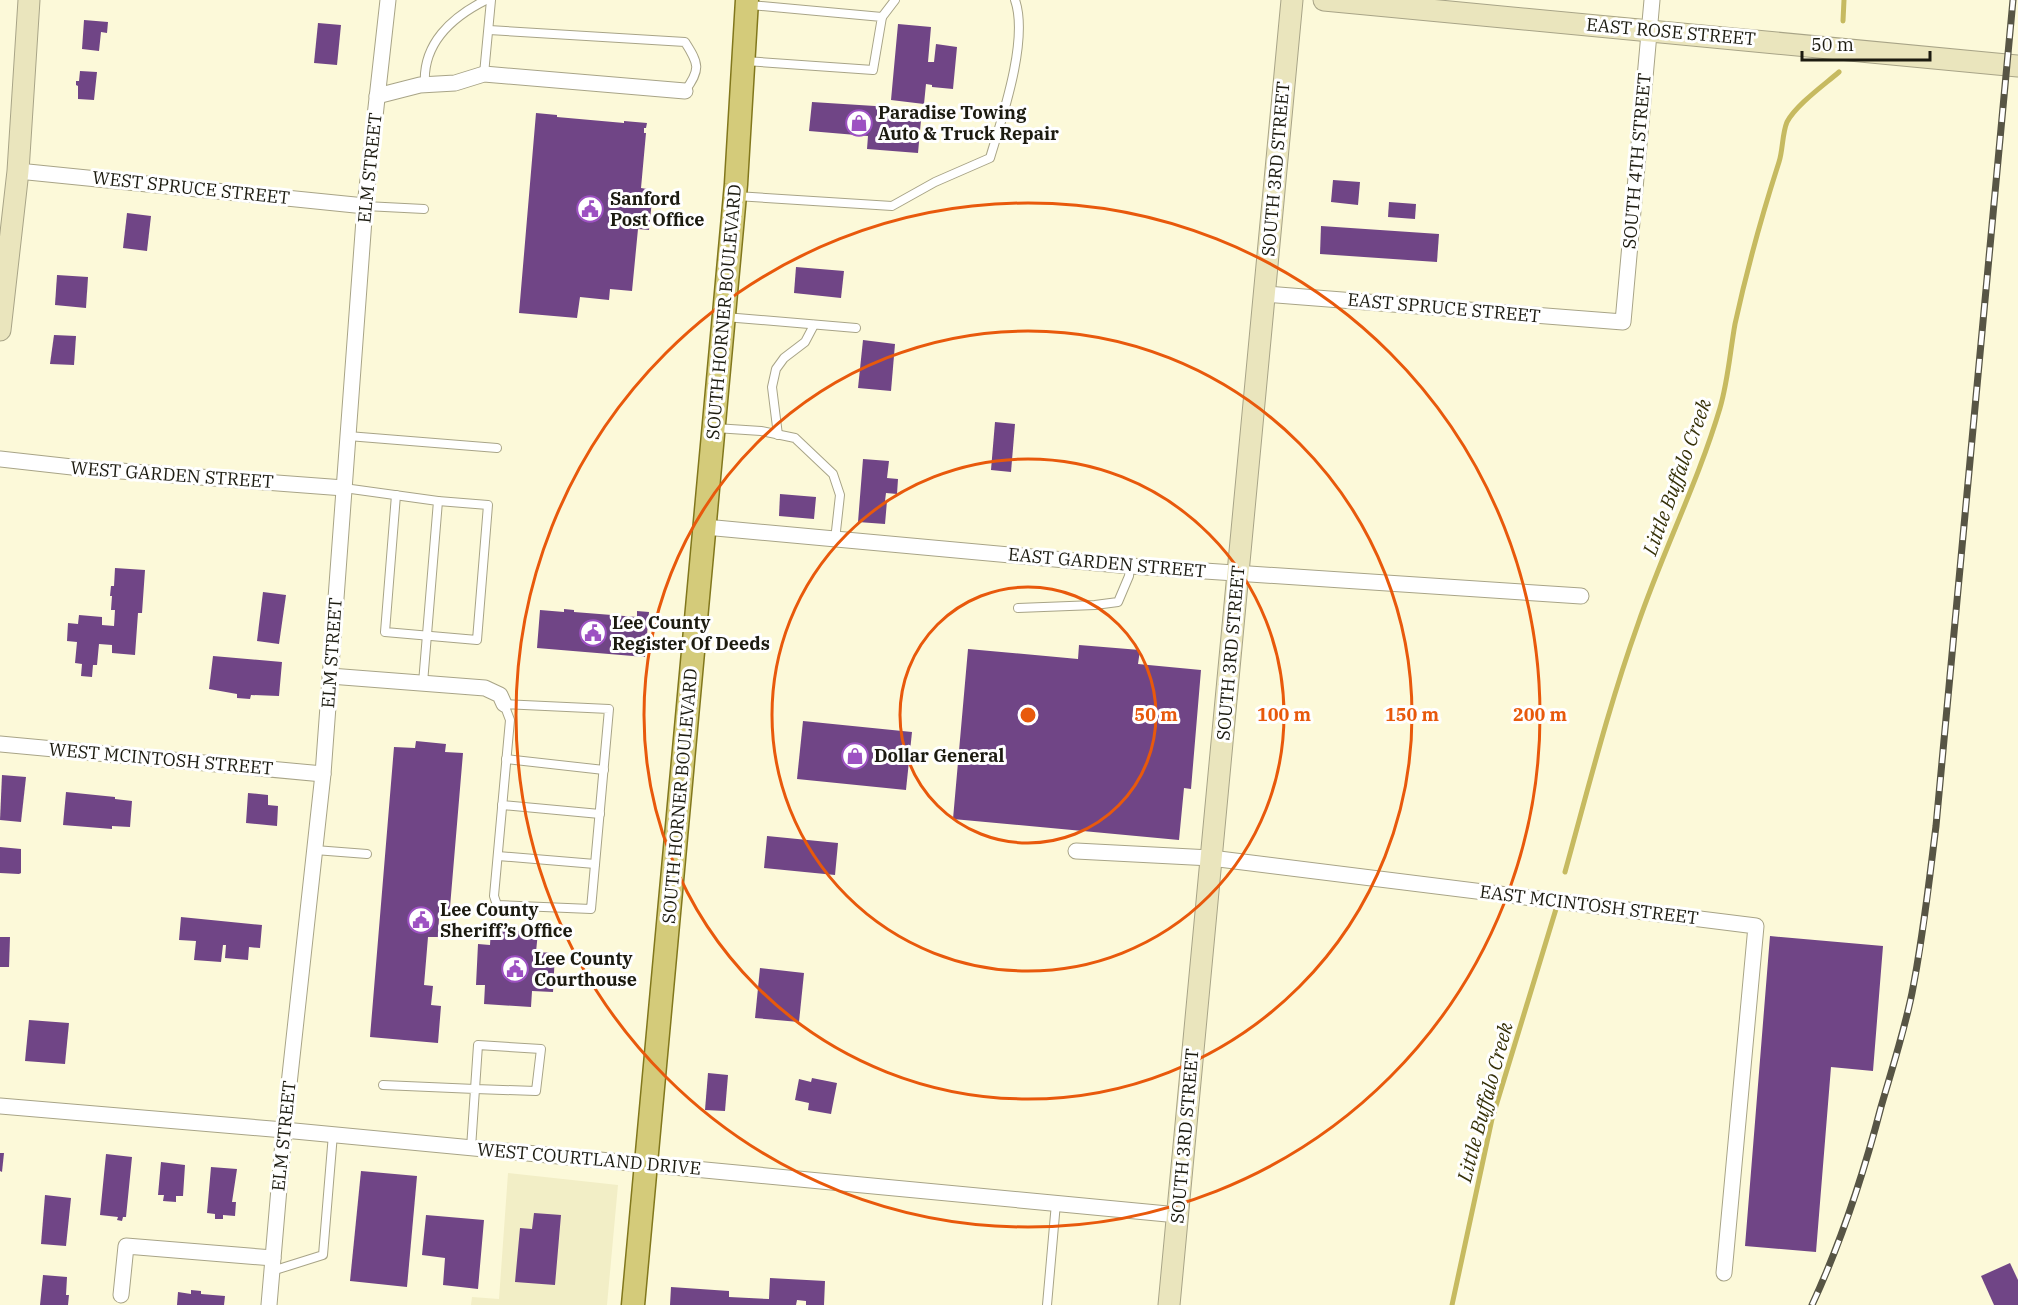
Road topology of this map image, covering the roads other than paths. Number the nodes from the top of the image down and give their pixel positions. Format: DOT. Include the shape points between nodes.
graph roads {
  1 [pos="29,0"];
  2 [pos="388,0"];
  3 [pos="486,0"];
  4 [pos="491,0"];
  5 [pos="896,0"];
  6 [pos="1015,0"];
  7 [pos="1292,0"];
  8 [pos="1324,0"];
  9 [pos="1652,0"];
  10 [pos="747,3"];
  11 [pos="882,17"];
  12 [pos="1649,29"];
  13 [pos="489,30"];
  14 [pos="743,61"];
  15 [pos="2018,63"];
  16 [pos="484,74"];
  17 [pos="425,86"];
  18 [pos="685,91"];
  19 [pos="377,96"];
  20 [pos="18,171"];
  21 [pos="735,196"];
  22 [pos="365,206"];
  23 [pos="424,209"];
  24 [pos="1265,294"];
  25 [pos="724,317"];
  26 [pos="1623,322"];
  27 [pos="814,325"];
  28 [pos="856,328"];
  29 [pos="0,330"];
  30 [pos="714,428"];
  31 [pos="778,435"];
  32 [pos="348,436"];
  33 [pos="497,448"];
  34 [pos="0,459"];
  35 [pos="344,488"];
  36 [pos="396,495"];
  37 [pos="438,501"];
  38 [pos="705,527"];
  39 [pos="835,540"];
  40 [pos="1130,566"];
  41 [pos="1238,574"];
  42 [pos="1581,596"];
  43 [pos="1018,608"];
  44 [pos="427,636"];
  45 [pos="330,676"];
  46 [pos="423,683"];
  47 [pos="504,704"];
  48 [pos="0,744"];
  49 [pos="506,759"];
  50 [pos="604,770"];
  51 [pos="323,774"];
  52 [pos="502,805"];
  53 [pos="600,814"];
  54 [pos="315,850"];
  55 [pos="1076,851"];
  56 [pos="367,854"];
  57 [pos="498,856"];
  58 [pos="1211,858"];
  59 [pos="595,864"];
  60 [pos="383,1084"];
  61 [pos="475,1089"];
  62 [pos="0,1107"];
  63 [pos="284,1130"];
  64 [pos="333,1134"];
  65 [pos="471,1148"];
  66 [pos="646,1164"];
  67 [pos="1056,1203"];
  68 [pos="1178,1215"];
  69 [pos="272,1264"];
  70 [pos="1724,1273"];
  71 [pos="121,1295"];
  72 [pos="269,1305"];
  73 [pos="633,1305"];
  74 [pos="1047,1305"];
  75 [pos="1170,1305"];
  1 -- 20 [label="street"];
  2 -- 19 [label="street, ELM STREET"];
  3 -- 17 [label="lane" via="463,13 434,44"];
  4 -- 13 [label="lane"];
  5 -- 11 [label="lane"];
  6 -- 21 [label="lane" via="1018,38 1010,95 990,158 892,206"];
  7 -- 24 [label="street, SOUTH 3RD STREET"];
  8 -- 12 [label="street, EAST ROSE STREET"];
  9 -- 12 [label="street, SOUTH 4TH STREET"];
  10 -- 11 [label="lane"];
  10 -- 14 [label="main road, SOUTH HORNER BOULEVARD"];
  11 -- 14 [label="lane" via="873,70"];
  12 -- 15 [label="street, EAST ROSE STREET"];
  12 -- 26 [label="street, SOUTH 4TH STREET"];
  13 -- 16 [label="lane"];
  13 -- 18 [label="lane" via="685,42 697,60 696,77"];
  14 -- 21 [label="main road, SOUTH HORNER BOULEVARD"];
  16 -- 17 [label="street" via="455,83"];
  16 -- 18 [label="street"];
  17 -- 19 [label="street"];
  19 -- 22 [label="street, ELM STREET"];
  20 -- 22 [label="street, WEST SPRUCE STREET"];
  20 -- 29 [label="street"];
  21 -- 25 [label="main road, SOUTH HORNER BOULEVARD"];
  22 -- 23 [label="lane"];
  22 -- 32 [label="street, ELM STREET"];
  24 -- 26 [label="street, EAST SPRUCE STREET"];
  24 -- 41 [label="street, SOUTH 3RD STREET"];
  25 -- 27 [label="lane"];
  25 -- 30 [label="main road, SOUTH HORNER BOULEVARD"];
  27 -- 28 [label="lane"];
  27 -- 31 [label="lane" via="805,342 776,369 772,387"];
  30 -- 31 [label="lane"];
  30 -- 38 [label="main road, SOUTH HORNER BOULEVARD"];
  31 -- 39 [label="lane" via="795,438 833,474 840,495"];
  32 -- 33 [label="lane"];
  32 -- 35 [label="street, ELM STREET"];
  34 -- 35 [label="street, WEST GARDEN STREET"];
  35 -- 36 [label="lane"];
  35 -- 45 [label="street, ELM STREET"];
  36 -- 37 [label="lane"];
  36 -- 44 [label="lane" via="386,632"];
  37 -- 44 [label="lane"];
  37 -- 44 [label="lane" via="488,505 480,607 477,640"];
  38 -- 39 [label="street, EAST GARDEN STREET"];
  38 -- 66 [label="main road, SOUTH HORNER BOULEVARD"];
  39 -- 40 [label="street, EAST GARDEN STREET"];
  40 -- 41 [label="street, EAST GARDEN STREET"];
  40 -- 43 [label="lane" via="1118,602"];
  41 -- 42 [label="street, EAST GARDEN STREET"];
  41 -- 58 [label="street, SOUTH 3RD STREET"];
  44 -- 46 [label="lane"];
  45 -- 46 [label="street"];
  45 -- 51 [label="street, ELM STREET"];
  46 -- 47 [label="street" via="485,688 500,695"];
  47 -- 49 [label="lane" via="510,720"];
  47 -- 50 [label="lane" via="609,709"];
  48 -- 51 [label="street, WEST MCINTOSH STREET"];
  49 -- 50 [label="lane"];
  49 -- 52 [label="lane"];
  50 -- 53 [label="lane"];
  51 -- 54 [label="street, ELM STREET"];
  52 -- 53 [label="lane"];
  52 -- 57 [label="lane"];
  53 -- 59 [label="lane"];
  54 -- 56 [label="lane"];
  54 -- 63 [label="street, ELM STREET"];
  55 -- 58 [label="street, EAST MCINTOSH STREET"];
  57 -- 59 [label="lane"];
  57 -- 59 [label="lane" via="494,896 497,905 591,909"];
  58 -- 68 [label="street, SOUTH 3RD STREET"];
  58 -- 70 [label="street, EAST MCINTOSH STREET" via="1756,926"];
  60 -- 61 [label="lane"];
  61 -- 61 [label="lane" via="478,1045 541,1049 536,1091"];
  61 -- 65 [label="lane"];
  62 -- 63 [label="street, WEST COURTLAND DRIVE"];
  63 -- 64 [label="street, WEST COURTLAND DRIVE"];
  63 -- 69 [label="street, ELM STREET"];
  64 -- 65 [label="street, WEST COURTLAND DRIVE"];
  64 -- 69 [label="lane" via="323,1255"];
  65 -- 66 [label="street, WEST COURTLAND DRIVE"];
  66 -- 67 [label="street, WEST COURTLAND DRIVE"];
  66 -- 73 [label="main road, SOUTH HORNER BOULEVARD"];
  67 -- 68 [label="street, WEST COURTLAND DRIVE"];
  67 -- 74 [label="lane"];
  68 -- 75 [label="street, SOUTH 3RD STREET"];
  69 -- 71 [label="street" via="126,1246"];
  69 -- 72 [label="street, ELM STREET"];
}
